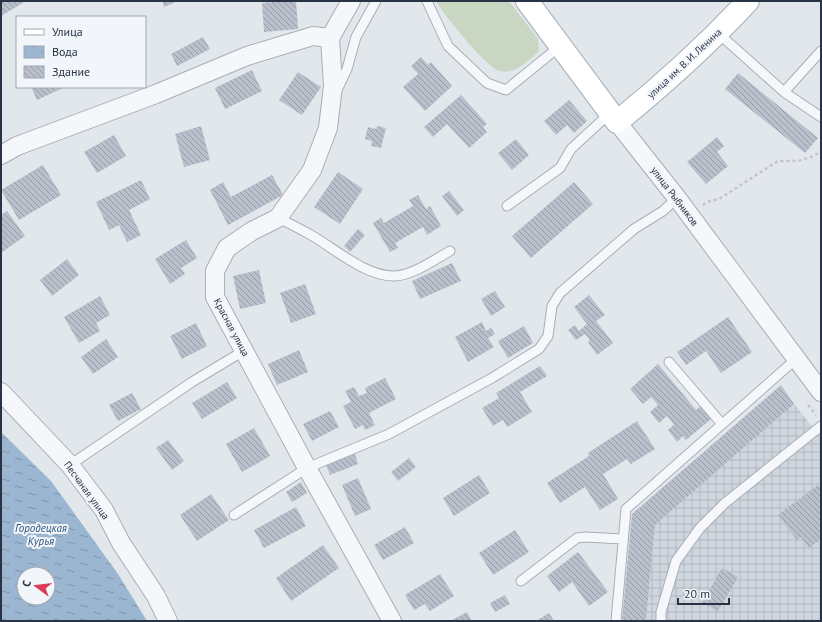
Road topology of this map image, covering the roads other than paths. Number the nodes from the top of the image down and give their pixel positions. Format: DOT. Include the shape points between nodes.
graph roads {
  1 [pos="351,1"];
  2 [pos="376,1"];
  3 [pos="428,1"];
  4 [pos="527,1"];
  5 [pos="748,1"];
  6 [pos="718,34"];
  7 [pos="330,38"];
  8 [pos="560,46"];
  9 [pos="821,51"];
  10 [pos="784,92"];
  11 [pos="331,103"];
  12 [pos="614,117"];
  13 [pos="821,117"];
  14 [pos="1,155"];
  15 [pos="677,198"];
  16 [pos="508,206"];
  17 [pos="278,218"];
  18 [pos="450,251"];
  19 [pos="245,350"];
  20 [pos="796,359"];
  21 [pos="670,362"];
  22 [pos="1,392"];
  23 [pos="821,392"];
  24 [pos="722,424"];
  25 [pos="821,426"];
  26 [pos="70,465"];
  27 [pos="306,468"];
  28 [pos="234,515"];
  29 [pos="623,539"];
  30 [pos="521,581"];
  31 [pos="168,621"];
  32 [pos="392,621"];
  33 [pos="616,621"];
  34 [pos="661,621"];
  1 -- 7 [label="street"];
  2 -- 11 [label="lane" via="356,36 347,69"];
  3 -- 8 [label="lane" via="448,46 487,83 506,90"];
  4 -- 8 [label="main road, улица Рыбников"];
  5 -- 6 [label="main road, улица им. В. И. Ленина"];
  6 -- 10 [label="lane"];
  6 -- 12 [label="main road, улица им. В. И. Ленина" via="659,88"];
  7 -- 11 [label="street, Красная улица" via="333,86"];
  7 -- 14 [label="street" via="313,36 247,56 156,94 17,146"];
  8 -- 12 [label="main road, улица Рыбников"];
  9 -- 10 [label="lane"];
  10 -- 13 [label="lane"];
  11 -- 17 [label="street, Красная улица" via="328,128 312,170"];
  12 -- 15 [label="street, улица Рыбников"];
  12 -- 16 [label="lane" via="571,149 560,168"];
  15 -- 20 [label="street, улица Рыбников"];
  15 -- 27 [label="lane" via="629,234 560,293 552,306 548,336 539,349 492,378 389,434"];
  17 -- 18 [label="lane" via="378,273 394,276 407,273"];
  17 -- 19 [label="street, Красная улица" via="227,248 215,272 215,297"];
  19 -- 26 [label="lane" via="192,382"];
  19 -- 27 [label="street, Красная улица"];
  20 -- 23 [label="street, улица Рыбников"];
  20 -- 24 [label="lane"];
  21 -- 24 [label="lane"];
  22 -- 26 [label="street, Песчаная улица"];
  24 -- 29 [label="lane" via="626,509"];
  25 -- 34 [label="lane" via="725,503 700,528 676,560 661,612"];
  26 -- 31 [label="street, Песчаная улица" via="104,510 121,544 156,596"];
  27 -- 28 [label="lane"];
  27 -- 32 [label="street, Красная улица"];
  29 -- 30 [label="lane" via="577,538"];
  29 -- 33 [label="lane"];
}
